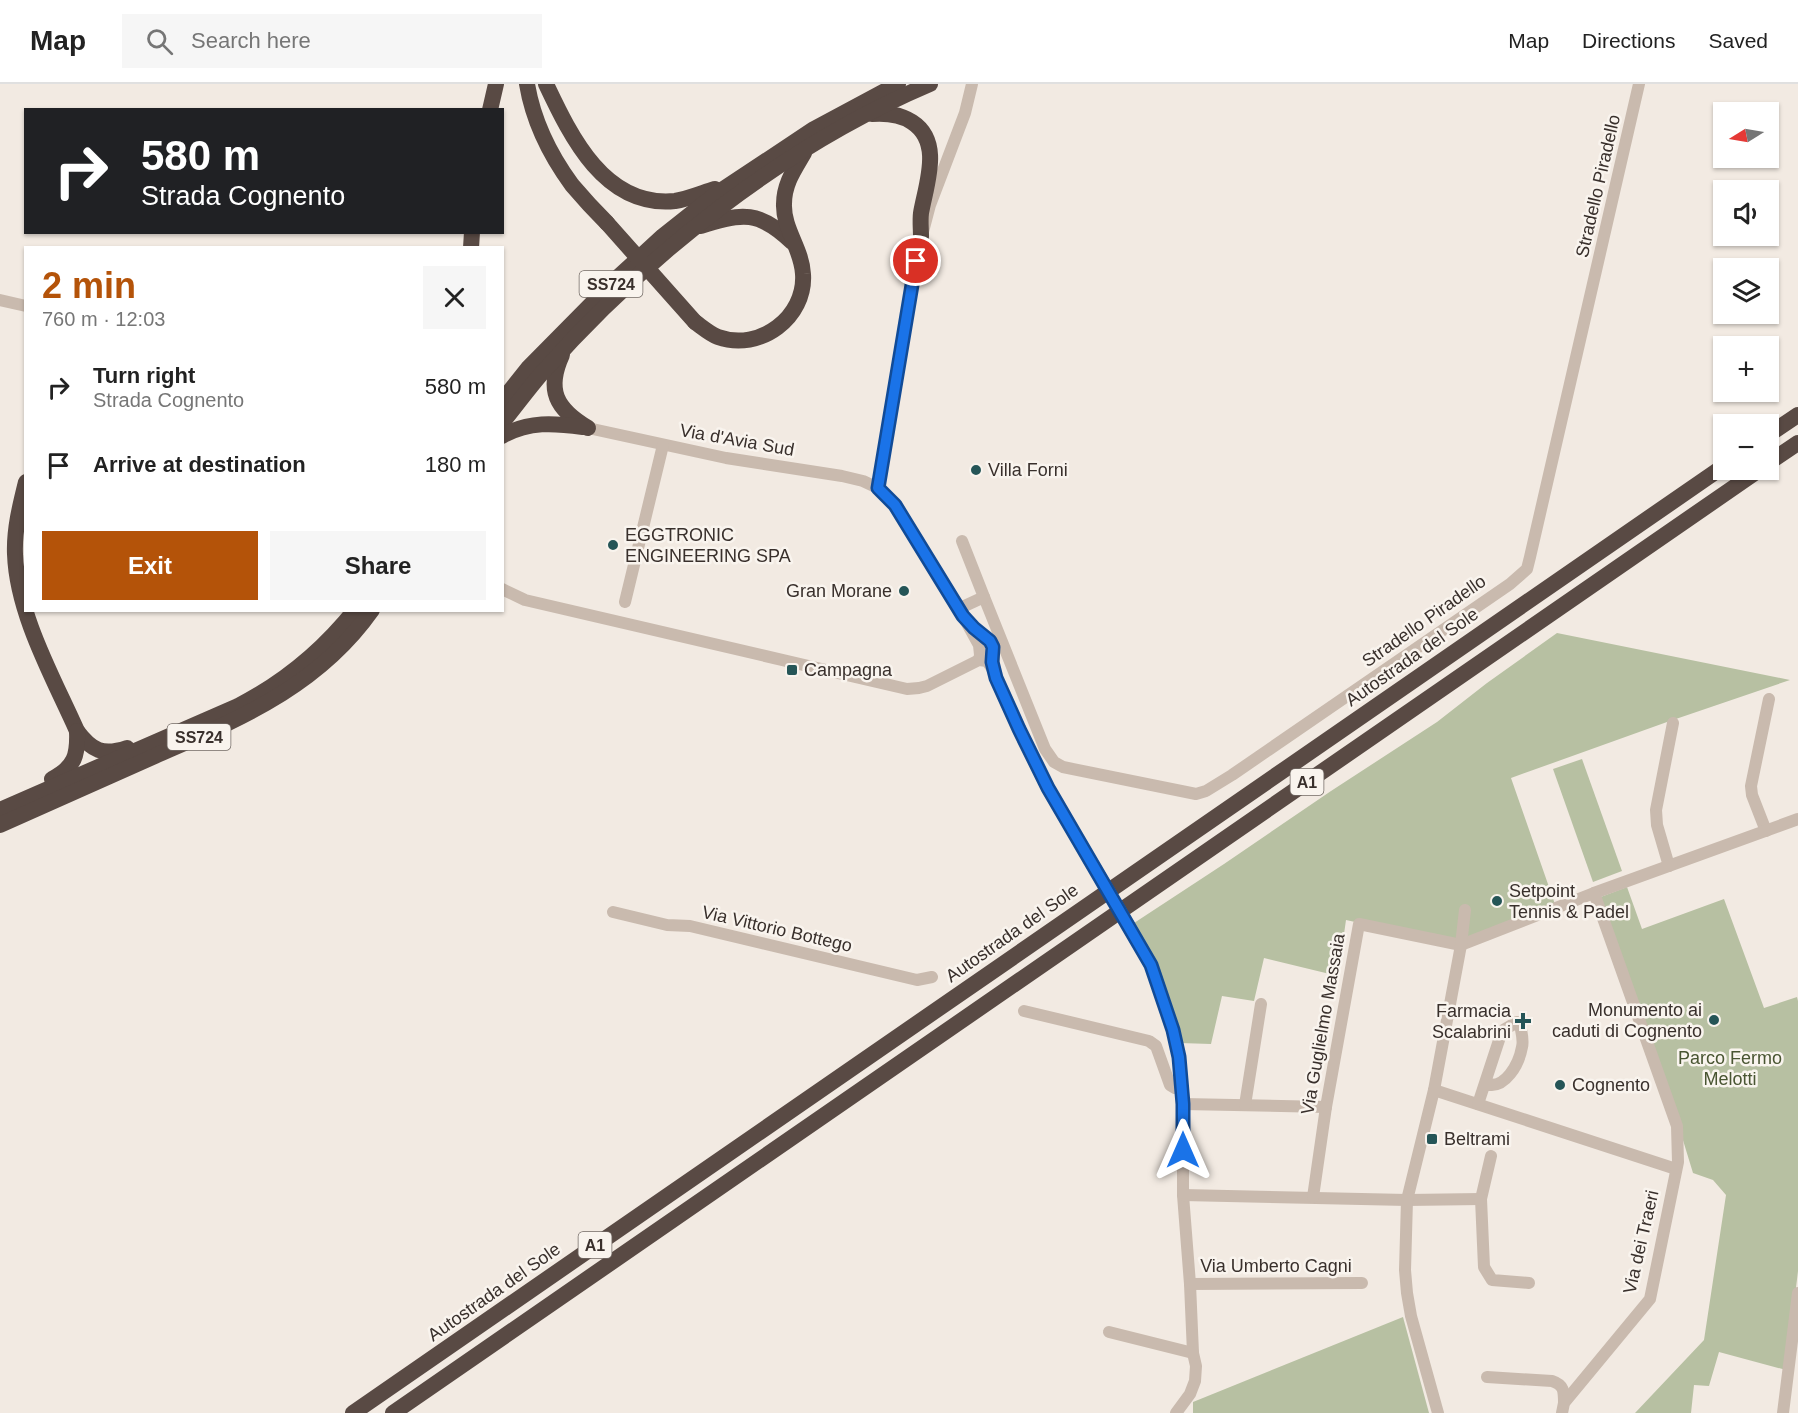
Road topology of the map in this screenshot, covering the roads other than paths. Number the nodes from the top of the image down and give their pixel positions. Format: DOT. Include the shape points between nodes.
graph roads {
  1 [pos="496,84"];
  2 [pos="527,84"];
  3 [pos="546,84"];
  4 [pos="898,84"];
  5 [pos="930,84"];
  6 [pos="972,84"];
  7 [pos="1640,84"];
  8 [pos="490,108"];
  9 [pos="868,114"];
  10 [pos="807,149"];
  11 [pos="732,182"];
  12 [pos="692,229"];
  13 [pos="921,237"];
  14 [pos="794,244"];
  15 [pos="0,300"];
  16 [pos="24,306"];
  17 [pos="566,347"];
  18 [pos="504,398"];
  19 [pos="1798,415"];
  20 [pos="504,420"];
  21 [pos="588,428"];
  22 [pos="1779,428"];
  23 [pos="504,435"];
  24 [pos="1798,443"];
  25 [pos="663,445"];
  26 [pos="1779,456"];
  27 [pos="1713,474"];
  28 [pos="1745,480"];
  29 [pos="878,488"];
  30 [pos="24,491"];
  31 [pos="962,541"];
  32 [pos="504,590"];
  33 [pos="984,597"];
  34 [pos="625,602"];
  35 [pos="24,608"];
  36 [pos="25,612"];
  37 [pos="353,612"];
  38 [pos="370,612"];
  39 [pos="961,613"];
  40 [pos="981,660"];
  41 [pos="994,671"];
  42 [pos="1769,699"];
  43 [pos="1672,723"];
  44 [pos="188,728"];
  45 [pos="77,731"];
  46 [pos="0,808"];
  47 [pos="1798,819"];
  48 [pos="0,825"];
  49 [pos="1766,831"];
  50 [pos="1670,866"];
  51 [pos="1594,893"];
  52 [pos="1465,910"];
  53 [pos="613,912"];
  54 [pos="1461,945"];
  55 [pos="932,977"];
  56 [pos="1261,1004"];
  57 [pos="1024,1011"];
  58 [pos="1485,1084"];
  59 [pos="1182,1087"];
  60 [pos="1434,1090"];
  61 [pos="1188,1104"];
  62 [pos="1478,1104"];
  63 [pos="1245,1105"];
  64 [pos="1326,1107"];
  65 [pos="1491,1156"];
  66 [pos="1676,1169"];
  67 [pos="1183,1195"];
  68 [pos="1312,1197"];
  69 [pos="1482,1199"];
  70 [pos="1407,1200"];
  71 [pos="1362,1283"];
  72 [pos="1529,1283"];
  73 [pos="1191,1284"];
  74 [pos="1798,1293"];
  75 [pos="1109,1332"];
  76 [pos="1193,1353"];
  77 [pos="1487,1377"];
  78 [pos="1563,1408"];
  79 [pos="353,1413"];
  80 [pos="393,1413"];
  81 [pos="1176,1413"];
  82 [pos="1437,1413"];
  83 [pos="1783,1413"];
  1 -- 8 [label="highway"];
  2 -- 14 [label="highway, bridge" via="540,129 573,186 695,322 718,337 754,339 781,326 802,293 802,263"];
  3 -- 11 [label="highway" via="591,163 611,183 629,193 649,200 675,201"];
  4 -- 11 [label="highway, SS724" via="814,129"];
  5 -- 9 [label="highway, SS724"];
  6 -- 13 [label="street"];
  7 -- 33 [label="street, Stradello Piradello" via="1527,569 1510,584 1232,775 1196,794 1054,762 1045,749"];
  9 -- 10 [label="highway, SS724"];
  9 -- 13 [label="highway" via="886,113 908,119 927,137 930,159"];
  10 -- 12 [label="highway, SS724"];
  10 -- 14 [label="highway" via="784,194 785,219"];
  11 -- 18 [label="highway, SS724" via="615,280 529,367"];
  12 -- 14 [label="highway" via="727,218 750,216 761,218"];
  12 -- 17 [label="highway, SS724"];
  13 -- 29 [label="street"];
  15 -- 16 [label="street"];
  17 -- 20 [label="highway, SS724"];
  17 -- 21 [label="highway" via="558,364 554,389 565,412"];
  19 -- 22 [label="highway"];
  21 -- 23 [label="highway" via="539,424"];
  21 -- 25 [label="street, Via d'Avia Sud"];
  24 -- 26 [label="highway"];
  25 -- 29 [label="street, Via d'Avia Sud" via="842,476"];
  25 -- 34 [label="street"];
  27 -- 79 [label="highway, Autostrada del Sole / A1"];
  28 -- 80 [label="highway, A1"];
  29 -- 39 [label="street" via="895,505"];
  30 -- 35 [label="highway" via="15,543"];
  31 -- 33 [label="street"];
  32 -- 40 [label="street" via="525,600 907,689 927,686"];
  33 -- 39 [label="street"];
  36 -- 45 [label="highway"];
  37 -- 44 [label="highway, SS724" via="329,640 283,680"];
  38 -- 48 [label="highway, SS724" via="342,647 291,690 266,705"];
  39 -- 40 [label="street" via="979,645"];
  39 -- 41 [label="street" via="990,641"];
  40 -- 41 [label="street" via="987,661"];
  41 -- 59 [label="street, bridge" via="1048,788 1151,965 1173,1030"];
  42 -- 49 [label="street" via="1751,786"];
  43 -- 50 [label="street" via="1656,810"];
  44 -- 45 [label="highway" via="106,752 93,749"];
  44 -- 46 [label="highway, SS724"];
  45 -- 46 [label="highway" via="76,753 68,768"];
  47 -- 49 [label="street"];
  49 -- 50 [label="street"];
  50 -- 51 [label="street"];
  51 -- 54 [label="street"];
  51 -- 66 [label="street, Via dei Traeri" via="1677,1126"];
  52 -- 54 [label="street"];
  53 -- 55 [label="street, Via Vittorio Bottego" via="667,926 690,926 917,980"];
  54 -- 60 [label="street"];
  54 -- 64 [label="street, Via Guglielmo Massaia" via="1359,924"];
  56 -- 63 [label="street"];
  57 -- 59 [label="street" via="1149,1041 1156,1046 1170,1085"];
  58 -- 58 [label="street" via="1505,1080 1512,1073 1522,1048 1520,1024 1516,1022 1502,1031"];
  58 -- 62 [label="street"];
  59 -- 61 [label="street"];
  60 -- 62 [label="street, Via dei Traeri"];
  60 -- 70 [label="street"];
  61 -- 63 [label="street"];
  61 -- 67 [label="street"];
  62 -- 66 [label="street, Via dei Traeri"];
  63 -- 64 [label="street"];
  64 -- 68 [label="street, Via Guglielmo Massaia"];
  65 -- 69 [label="street"];
  66 -- 78 [label="street, Via dei Traeri" via="1650,1299"];
  67 -- 68 [label="street"];
  67 -- 73 [label="street"];
  68 -- 70 [label="street"];
  69 -- 70 [label="street"];
  69 -- 72 [label="street" via="1484,1267 1492,1280"];
  70 -- 82 [label="street" via="1407,1293"];
  71 -- 73 [label="street, Via Umberto Cagni"];
  73 -- 76 [label="street"];
  74 -- 83 [label="street"];
  75 -- 76 [label="street"];
  76 -- 81 [label="street" via="1195,1381"];
  77 -- 78 [label="street, Via dei Traeri" via="1552,1381 1564,1391"];
}
